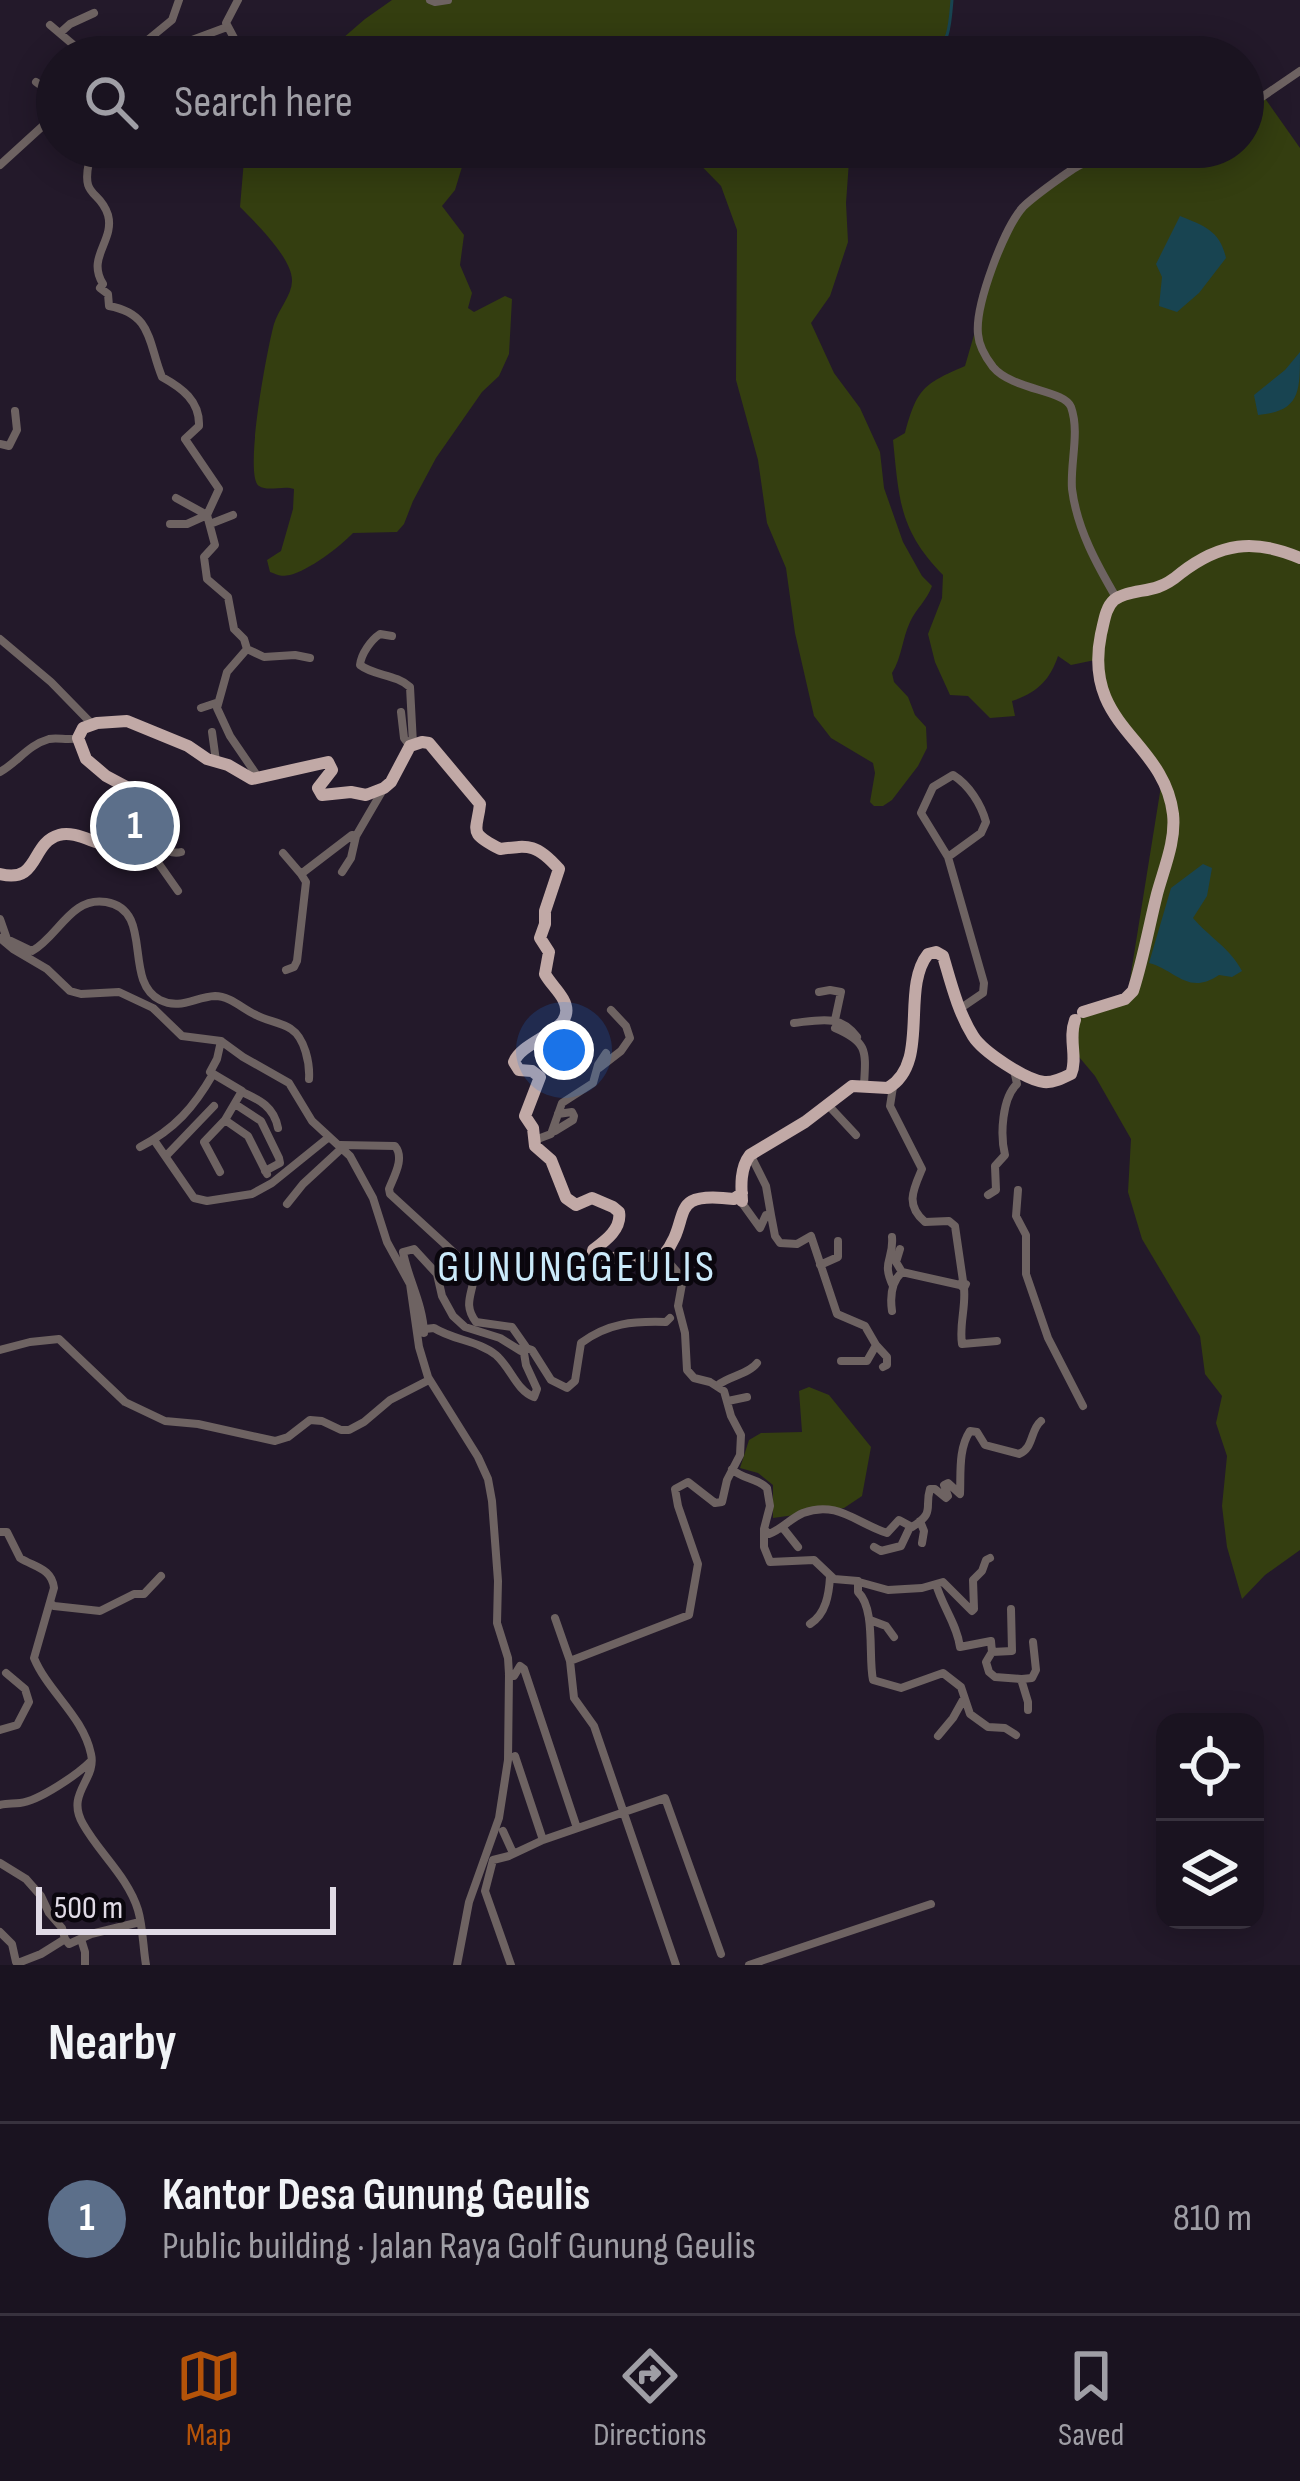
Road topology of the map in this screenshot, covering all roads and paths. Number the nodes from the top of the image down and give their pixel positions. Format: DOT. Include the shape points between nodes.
graph roads {
  1 [pos="179,0"];
  2 [pos="238,0"];
  3 [pos="430,0"];
  4 [pos="448,0"];
  5 [pos="94,14"];
  6 [pos="50,25"];
  7 [pos="227,27"];
  8 [pos="60,33"];
  9 [pos="63,36"];
  10 [pos="153,36"];
  11 [pos="203,36"];
  12 [pos="234,36"];
  13 [pos="1300,71"];
  14 [pos="1264,96"];
  15 [pos="36,135"];
  16 [pos="0,165"];
  17 [pos="87,168"];
  18 [pos="1075,168"];
  19 [pos="15,411"];
  20 [pos="0,444"];
  21 [pos="176,498"];
  22 [pos="232,514"];
  23 [pos="208,520"];
  24 [pos="170,524"];
  25 [pos="1300,558"];
  26 [pos="219,571"];
  27 [pos="206,573"];
  28 [pos="1117,598"];
  29 [pos="392,636"];
  30 [pos="0,639"];
  31 [pos="247,649"];
  32 [pos="310,658"];
  33 [pos="217,703"];
  34 [pos="201,708"];
  35 [pos="92,724"];
  36 [pos="404,730"];
  37 [pos="212,732"];
  38 [pos="78,739"];
  39 [pos="216,762"];
  40 [pos="0,772"];
  41 [pos="259,778"];
  42 [pos="384,788"];
  43 [pos="356,836"];
  44 [pos="127,842"];
  45 [pos="144,849"];
  46 [pos="181,851"];
  47 [pos="283,853"];
  48 [pos="947,857"];
  49 [pos="342,872"];
  50 [pos="0,874"];
  51 [pos="301,874"];
  52 [pos="178,891"];
  53 [pos="0,919"];
  54 [pos="0,938"];
  55 [pos="286,970"];
  56 [pos="819,992"];
  57 [pos="961,1008"];
  58 [pos="611,1010"];
  59 [pos="794,1023"];
  60 [pos="835,1024"];
  61 [pos="221,1041"];
  62 [pos="607,1052"];
  63 [pos="598,1068"];
  64 [pos="1014,1069"];
  65 [pos="213,1074"];
  66 [pos="309,1079"];
  67 [pos="864,1085"];
  68 [pos="893,1086"];
  69 [pos="242,1092"];
  70 [pos="235,1103"];
  71 [pos="827,1104"];
  72 [pos="195,1105"];
  73 [pos="214,1106"];
  74 [pos="558,1114"];
  75 [pos="207,1115"];
  76 [pos="225,1120"];
  77 [pos="278,1128"];
  78 [pos="554,1131"];
  79 [pos="856,1135"];
  80 [pos="329,1137"];
  81 [pos="154,1140"];
  82 [pos="535,1140"];
  83 [pos="340,1146"];
  84 [pos="140,1148"];
  85 [pos="750,1155"];
  86 [pos="166,1156"];
  87 [pos="265,1171"];
  88 [pos="220,1172"];
  89 [pos="272,1183"];
  90 [pos="1018,1190"];
  91 [pos="988,1196"];
  92 [pos="742,1198"];
  93 [pos="286,1204"];
  94 [pos="771,1215"];
  95 [pos="892,1237"];
  96 [pos="838,1241"];
  97 [pos="900,1249"];
  98 [pos="663,1256"];
  99 [pos="820,1264"];
  100 [pos="902,1272"];
  101 [pos="962,1285"];
  102 [pos="893,1286"];
  103 [pos="678,1300"];
  104 [pos="892,1311"];
  105 [pos="670,1318"];
  106 [pos="682,1321"];
  107 [pos="421,1332"];
  108 [pos="997,1341"];
  109 [pos="876,1345"];
  110 [pos="524,1349"];
  111 [pos="0,1350"];
  112 [pos="841,1361"];
  113 [pos="757,1363"];
  114 [pos="883,1367"];
  115 [pos="429,1380"];
  116 [pos="718,1385"];
  117 [pos="747,1397"];
  118 [pos="728,1401"];
  119 [pos="1083,1406"];
  120 [pos="1041,1421"];
  121 [pos="732,1469"];
  122 [pos="920,1521"];
  123 [pos="910,1527"];
  124 [pos="783,1528"];
  125 [pos="764,1529"];
  126 [pos="0,1532"];
  127 [pos="922,1543"];
  128 [pos="798,1547"];
  129 [pos="874,1547"];
  130 [pos="990,1558"];
  131 [pos="161,1576"];
  132 [pos="830,1577"];
  133 [pos="858,1581"];
  134 [pos="936,1584"];
  135 [pos="50,1603"];
  136 [pos="1011,1609"];
  137 [pos="555,1618"];
  138 [pos="868,1619"];
  139 [pos="810,1624"];
  140 [pos="894,1637"];
  141 [pos="1034,1642"];
  142 [pos="992,1652"];
  143 [pos="570,1661"];
  144 [pos="5,1673"];
  145 [pos="509,1674"];
  146 [pos="1021,1679"];
  147 [pos="964,1699"];
  148 [pos="1028,1710"];
  149 [pos="0,1730"];
  150 [pos="1016,1735"];
  151 [pos="938,1736"];
  152 [pos="514,1756"];
  153 [pos="92,1760"];
  154 [pos="0,1805"];
  155 [pos="623,1812"];
  156 [pos="577,1828"];
  157 [pos="503,1831"];
  158 [pos="543,1840"];
  159 [pos="488,1849"];
  160 [pos="513,1853"];
  161 [pos="497,1857"];
  162 [pos="0,1863"];
  163 [pos="931,1904"];
  164 [pos="140,1922"];
  165 [pos="0,1932"];
  166 [pos="65,1939"];
  167 [pos="81,1939"];
  168 [pos="721,1954"];
  169 [pos="16,1964"];
  170 [pos="85,1965"];
  171 [pos="146,1965"];
  172 [pos="458,1965"];
  173 [pos="511,1965"];
  174 [pos="676,1965"];
  175 [pos="749,1965"];
  1 -- 10 [label="street" via="172,20"];
  2 -- 7 [label="street"];
  3 -- 4 [label="street"];
  5 -- 8 [label="street"];
  6 -- 8 [label="street"];
  7 -- 11 [label="street"];
  7 -- 12 [label="street"];
  8 -- 9 [label="street"];
  13 -- 14 [label="street"];
  15 -- 16 [label="street"];
  17 -- 23 [label="street" via="86,182 109,219 97,257 100,288 109,306 143,321 162,377 197,408 199,426 185,439 219,489"];
  18 -- 28 [label="street" via="1012,222 982,300 979,343 999,374 1070,404 1076,508"];
  19 -- 20 [label="street" via="15,436"];
  21 -- 23 [label="street"];
  22 -- 23 [label="street"];
  23 -- 24 [label="street"];
  23 -- 27 [label="street" via="215,545 204,557"];
  25 -- 28 [label="main road" via="1235,546 1163,586"];
  26 -- 27 [label="street"];
  27 -- 31 [label="street" via="228,597 233,629"];
  28 -- 64 [label="main road" via="1102,629 1100,687 1163,781 1173,830 1132,992 1077,1015 1073,1071 1041,1082"];
  29 -- 36 [label="street" via="375,637 360,665 410,686"];
  30 -- 35 [label="street"];
  31 -- 32 [label="street"];
  31 -- 33 [label="street" via="228,669"];
  33 -- 34 [label="street"];
  33 -- 41 [label="street"];
  35 -- 38 [label="main road"];
  35 -- 39 [label="main road" via="127,722"];
  36 -- 42 [label="main road"];
  36 -- 82 [label="main road" via="429,743 479,804 481,837 500,849 530,847 560,868 540,938 549,952 545,974 566,1016 514,1061 540,1077 525,1113"];
  37 -- 39 [label="street"];
  38 -- 40 [label="street" via="43,742"];
  38 -- 44 [label="main road" via="91,765 137,794 138,825"];
  39 -- 41 [label="main road"];
  41 -- 42 [label="main road" via="326,762 332,770 318,788 322,795"];
  42 -- 43 [label="street"];
  43 -- 49 [label="street"];
  43 -- 51 [label="street"];
  44 -- 45 [label="street"];
  44 -- 50 [label="main road" via="112,847 61,834 26,871"];
  45 -- 46 [label="street"];
  45 -- 52 [label="street"];
  47 -- 51 [label="street"];
  48 -- 48 [label="street" via="921,813 933,787 953,775 986,822"];
  48 -- 57 [label="street" via="985,988"];
  51 -- 55 [label="street" via="296,965"];
  53 -- 66 [label="street" via="7,939 30,951 82,906 118,906 134,928 151,994 174,1004 219,996 291,1028"];
  54 -- 61 [label="street" via="70,991 117,992 153,1008 184,1037"];
  56 -- 60 [label="street" via="841,991"];
  57 -- 64 [label="main road" via="976,1041"];
  57 -- 68 [label="main road" via="943,956 928,954 906,1071"];
  58 -- 63 [label="street" via="630,1038"];
  59 -- 60 [label="street"];
  60 -- 67 [label="street" via="858,1038"];
  61 -- 65 [label="street"];
  61 -- 80 [label="street" via="289,1083"];
  62 -- 63 [label="street"];
  63 -- 74 [label="street" via="593,1083"];
  64 -- 91 [label="street" via="1005,1154"];
  65 -- 69 [label="street"];
  65 -- 72 [label="street"];
  67 -- 68 [label="main road"];
  67 -- 71 [label="main road"];
  68 -- 101 [label="street" via="890,1106 922,1169 911,1203 925,1222 955,1226"];
  69 -- 70 [label="street"];
  69 -- 77 [label="street" via="269,1107"];
  70 -- 76 [label="street"];
  70 -- 87 [label="street" via="258,1118 279,1158"];
  71 -- 79 [label="street"];
  71 -- 85 [label="main road"];
  72 -- 75 [label="street"];
  72 -- 81 [label="street"];
  73 -- 75 [label="street"];
  74 -- 78 [label="street"];
  74 -- 78 [label="street" via="574,1116"];
  75 -- 86 [label="street"];
  76 -- 87 [label="street" via="248,1136"];
  76 -- 88 [label="street" via="204,1142"];
  78 -- 82 [label="street"];
  80 -- 83 [label="street"];
  80 -- 89 [label="street"];
  81 -- 84 [label="street"];
  81 -- 86 [label="street"];
  82 -- 98 [label="main road" via="568,1201 590,1198 618,1210 618,1225 593,1257"];
  83 -- 93 [label="street"];
  83 -- 107 [label="street" via="409,1281"];
  83 -- 110 [label="street" via="397,1147 389,1193 474,1277 467,1303 476,1322 512,1327"];
  85 -- 92 [label="main road"];
  85 -- 94 [label="street"];
  86 -- 89 [label="street" via="199,1201 248,1196"];
  87 -- 89 [label="street"];
  90 -- 119 [label="street" via="1026,1274"];
  92 -- 94 [label="street" via="760,1228"];
  92 -- 98 [label="main road" via="686,1205"];
  94 -- 99 [label="street" via="780,1243 812,1235"];
  95 -- 102 [label="street" via="886,1265"];
  96 -- 99 [label="street" via="837,1258"];
  97 -- 100 [label="street"];
  98 -- 103 [label="street" via="681,1279"];
  99 -- 109 [label="street" via="837,1314 864,1325"];
  100 -- 101 [label="street"];
  100 -- 102 [label="street"];
  101 -- 108 [label="street" via="962,1344"];
  102 -- 104 [label="street"];
  103 -- 105 [label="street"];
  103 -- 106 [label="street"];
  105 -- 106 [label="street"];
  105 -- 110 [label="street" via="623,1323 587,1338 567,1388"];
  106 -- 116 [label="street" via="688,1372"];
  107 -- 110 [label="street" via="434,1328 491,1351 534,1397"];
  107 -- 110 [label="street" via="406,1250 436,1274 465,1328"];
  107 -- 115 [label="street"];
  109 -- 112 [label="street" via="867,1361"];
  109 -- 114 [label="street" via="887,1357"];
  111 -- 115 [label="street" via="61,1340 145,1413 275,1441 310,1420 349,1430"];
  113 -- 116 [label="street"];
  115 -- 145 [label="street" via="488,1479 496,1623"];
  116 -- 118 [label="street"];
  117 -- 118 [label="street"];
  118 -- 121 [label="street" via="742,1444"];
  120 -- 122 [label="street" via="1019,1454 968,1433 960,1493 948,1483 947,1498 930,1489"];
  121 -- 125 [label="street" via="767,1488"];
  121 -- 143 [label="street" via="720,1503 688,1482 675,1489 698,1564 689,1615"];
  122 -- 123 [label="street"];
  122 -- 127 [label="street"];
  123 -- 124 [label="street" via="899,1520 885,1533 831,1508 803,1513"];
  123 -- 129 [label="street" via="901,1546"];
  124 -- 125 [label="street"];
  124 -- 128 [label="street"];
  125 -- 132 [label="street" via="770,1562 814,1560"];
  126 -- 135 [label="street" via="8,1532 20,1558 52,1577"];
  130 -- 134 [label="street" via="973,1580 972,1611 945,1583"];
  131 -- 135 [label="street" via="144,1594 100,1610"];
  132 -- 133 [label="street"];
  132 -- 139 [label="street" via="820,1618"];
  133 -- 134 [label="street" via="882,1590"];
  133 -- 138 [label="street"];
  134 -- 142 [label="street" via="960,1647 986,1640"];
  135 -- 153 [label="street" via="34,1658"];
  136 -- 142 [label="street" via="1012,1651"];
  137 -- 143 [label="street"];
  138 -- 140 [label="street"];
  138 -- 147 [label="street" via="872,1680 901,1688 942,1672"];
  141 -- 146 [label="street" via="1036,1670"];
  142 -- 146 [label="street" via="991,1675"];
  143 -- 155 [label="street" via="574,1698 594,1726"];
  144 -- 149 [label="street" via="29,1702 17,1725"];
  145 -- 156 [label="street" via="524,1669"];
  145 -- 159 [label="street" via="507,1768"];
  146 -- 148 [label="street"];
  147 -- 150 [label="street" via="988,1727"];
  147 -- 151 [label="street"];
  152 -- 158 [label="street"];
  153 -- 154 [label="street" via="51,1790"];
  153 -- 164 [label="street" via="77,1797 80,1816 131,1893"];
  155 -- 156 [label="street"];
  155 -- 168 [label="street" via="668,1799"];
  155 -- 174 [label="street"];
  156 -- 158 [label="street"];
  157 -- 160 [label="street"];
  158 -- 160 [label="street"];
  159 -- 161 [label="street"];
  159 -- 172 [label="street"];
  160 -- 161 [label="street"];
  161 -- 173 [label="street" via="485,1894"];
  162 -- 166 [label="street" via="40,1894"];
  163 -- 175 [label="street"];
  164 -- 167 [label="street"];
  164 -- 171 [label="street"];
  165 -- 169 [label="street"];
  166 -- 167 [label="street"];
  166 -- 169 [label="street"];
  167 -- 170 [label="street"];
}
